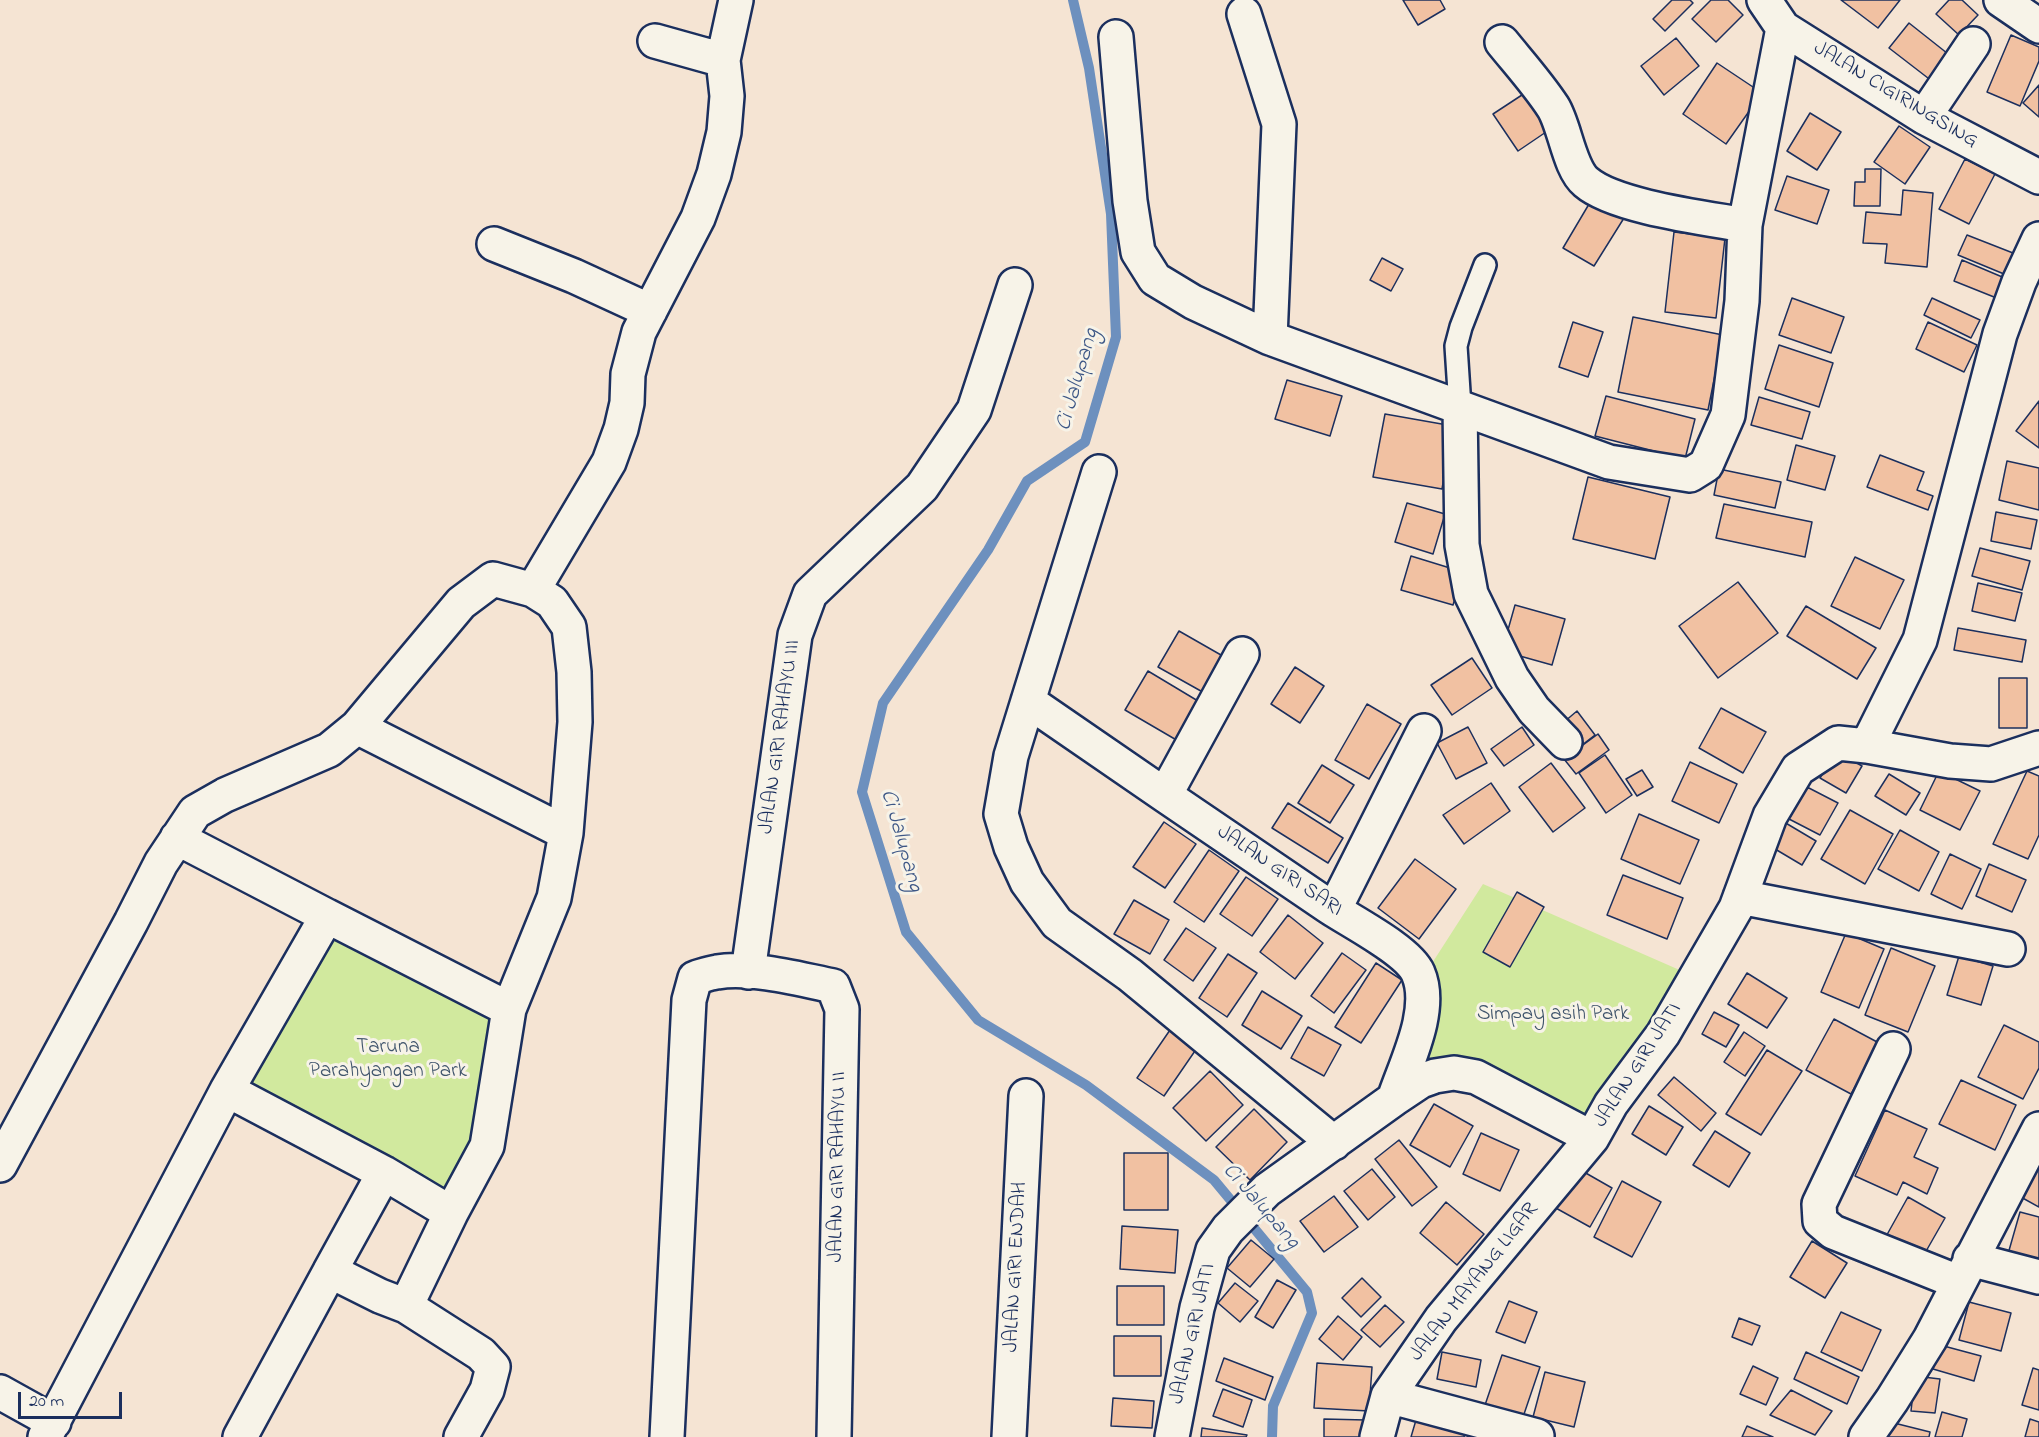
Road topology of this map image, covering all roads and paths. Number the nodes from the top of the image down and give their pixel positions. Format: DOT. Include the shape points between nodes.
graph roads {
  1 [pos="736,0"];
  2 [pos="1764,0"];
  3 [pos="2001,0"];
  4 [pos="1244,14"];
  5 [pos="2039,26"];
  6 [pos="1784,28"];
  7 [pos="1116,37"];
  8 [pos="655,40"];
  9 [pos="1502,42"];
  10 [pos="1973,44"];
  11 [pos="723,60"];
  12 [pos="1924,117"];
  13 [pos="2039,177"];
  14 [pos="1745,225"];
  15 [pos="2039,239"];
  16 [pos="494,244"];
  17 [pos="1485,265"];
  18 [pos="1016,285"];
  19 [pos="650,310"];
  20 [pos="1270,338"];
  21 [pos="1460,407"];
  22 [pos="1100,472"];
  23 [pos="533,590"];
  24 [pos="1242,654"];
  25 [pos="1028,701"];
  26 [pos="357,727"];
  27 [pos="1424,731"];
  28 [pos="1565,742"];
  29 [pos="1867,746"];
  30 [pos="2039,748"];
  31 [pos="1165,795"];
  32 [pos="566,833"];
  33 [pos="177,838"];
  34 [pos="1740,897"];
  35 [pos="1334,910"];
  36 [pos="327,916"];
  37 [pos="2008,949"];
  38 [pos="748,972"];
  39 [pos="509,1009"];
  40 [pos="1893,1049"];
  41 [pos="227,1090"];
  42 [pos="1026,1096"];
  43 [pos="1394,1099"];
  44 [pos="2039,1129"];
  45 [pos="1592,1138"];
  46 [pos="1334,1143"];
  47 [pos="0,1165"];
  48 [pos="384,1173"];
  49 [pos="451,1212"];
  50 [pos="330,1271"];
  51 [pos="1964,1271"];
  52 [pos="2039,1277"];
  53 [pos="406,1306"];
  54 [pos="0,1392"];
  55 [pos="1388,1396"];
  56 [pos="49,1430"];
  57 [pos="1537,1436"];
  58 [pos="240,1437"];
  59 [pos="461,1437"];
  60 [pos="667,1437"];
  61 [pos="834,1437"];
  62 [pos="1009,1437"];
  63 [pos="1172,1437"];
  64 [pos="1377,1437"];
  65 [pos="1866,1437"];
  1 -- 11 [label="street"];
  2 -- 6 [label="street, JALAN CIGIRINGSING"];
  3 -- 5 [label="street"];
  4 -- 20 [label="street" via="1279,124"];
  6 -- 12 [label="street, JALAN CIGIRINGSING"];
  6 -- 14 [label="street"];
  7 -- 20 [label="street" via="1138,252 1155,279 1193,302"];
  8 -- 11 [label="street"];
  9 -- 14 [label="street" via="1554,108 1585,182 1609,196 1649,207"];
  10 -- 12 [label="street"];
  11 -- 19 [label="street" via="727,96 714,174 698,218"];
  12 -- 13 [label="street, JALAN CIGIRINGSING"];
  14 -- 21 [label="street" via="1742,301 1728,415 1706,465 1690,475 1609,462"];
  15 -- 29 [label="street" via="2000,334 1920,640"];
  16 -- 19 [label="street"];
  17 -- 21 [label="lane" via="1456,346"];
  18 -- 38 [label="street, JALAN GIRI RAHAYU III" via="974,410 922,487 810,594 795,635"];
  19 -- 23 [label="street" via="639,332 628,374 621,429 609,462"];
  20 -- 21 [label="street"];
  21 -- 28 [label="street" via="1462,545 1471,594 1512,678 1534,710"];
  22 -- 25 [label="street"];
  23 -- 26 [label="street" via="493,579 461,603"];
  23 -- 32 [label="street" via="552,602 568,627 575,722"];
  24 -- 31 [label="street"];
  25 -- 31 [label="street, JALAN GIRI SARI"];
  25 -- 46 [label="street" via="1011,756 1000,814 1027,882 1057,923 1130,975"];
  26 -- 32 [label="street"];
  26 -- 33 [label="street" via="329,750 195,812"];
  27 -- 35 [label="street"];
  29 -- 30 [label="street, JALAN GIRI JATI" via="1990,764"];
  29 -- 34 [label="street, JALAN GIRI JATI" via="1838,743 1798,769 1770,816"];
  31 -- 35 [label="street, JALAN GIRI SARI"];
  32 -- 39 [label="street" via="554,898"];
  33 -- 36 [label="street"];
  33 -- 47 [label="street"];
  34 -- 37 [label="street"];
  34 -- 45 [label="street, JALAN GIRI JATI" via="1663,1034 1611,1104"];
  35 -- 43 [label="street, JALAN GIRI SARI" via="1403,954 1418,972 1423,998 1420,1022"];
  36 -- 39 [label="street"];
  36 -- 41 [label="street"];
  38 -- 60 [label="street" via="718,971 694,978 689,1000"];
  38 -- 61 [label="street, JALAN GIRI RAHAYU II" via="832,986 842,1009"];
  39 -- 49 [label="street" via="488,1146"];
  40 -- 51 [label="street" via="1818,1204 1820,1221 1833,1232"];
  41 -- 48 [label="street"];
  41 -- 56 [label="street"];
  42 -- 62 [label="street, JALAN GIRI ENDAH"];
  43 -- 45 [label="street, JALAN GIRI JATI" via="1435,1076 1454,1073 1476,1077"];
  43 -- 46 [label="street, JALAN GIRI JATI"];
  44 -- 51 [label="street"];
  45 -- 55 [label="street, JALAN MAYANG LIGAR" via="1441,1319"];
  46 -- 63 [label="street, JALAN GIRI JATI" via="1267,1190 1213,1250 1197,1308"];
  48 -- 49 [label="street"];
  48 -- 50 [label="street"];
  49 -- 53 [label="street"];
  50 -- 53 [label="street"];
  50 -- 58 [label="street"];
  51 -- 52 [label="street"];
  51 -- 65 [label="street" via="1930,1339"];
  53 -- 59 [label="street" via="481,1354 493,1367 487,1390"];
  54 -- 56 [label="street"];
  55 -- 57 [label="street"];
  55 -- 64 [label="street, JALAN MAYANG LIGAR"];
}
